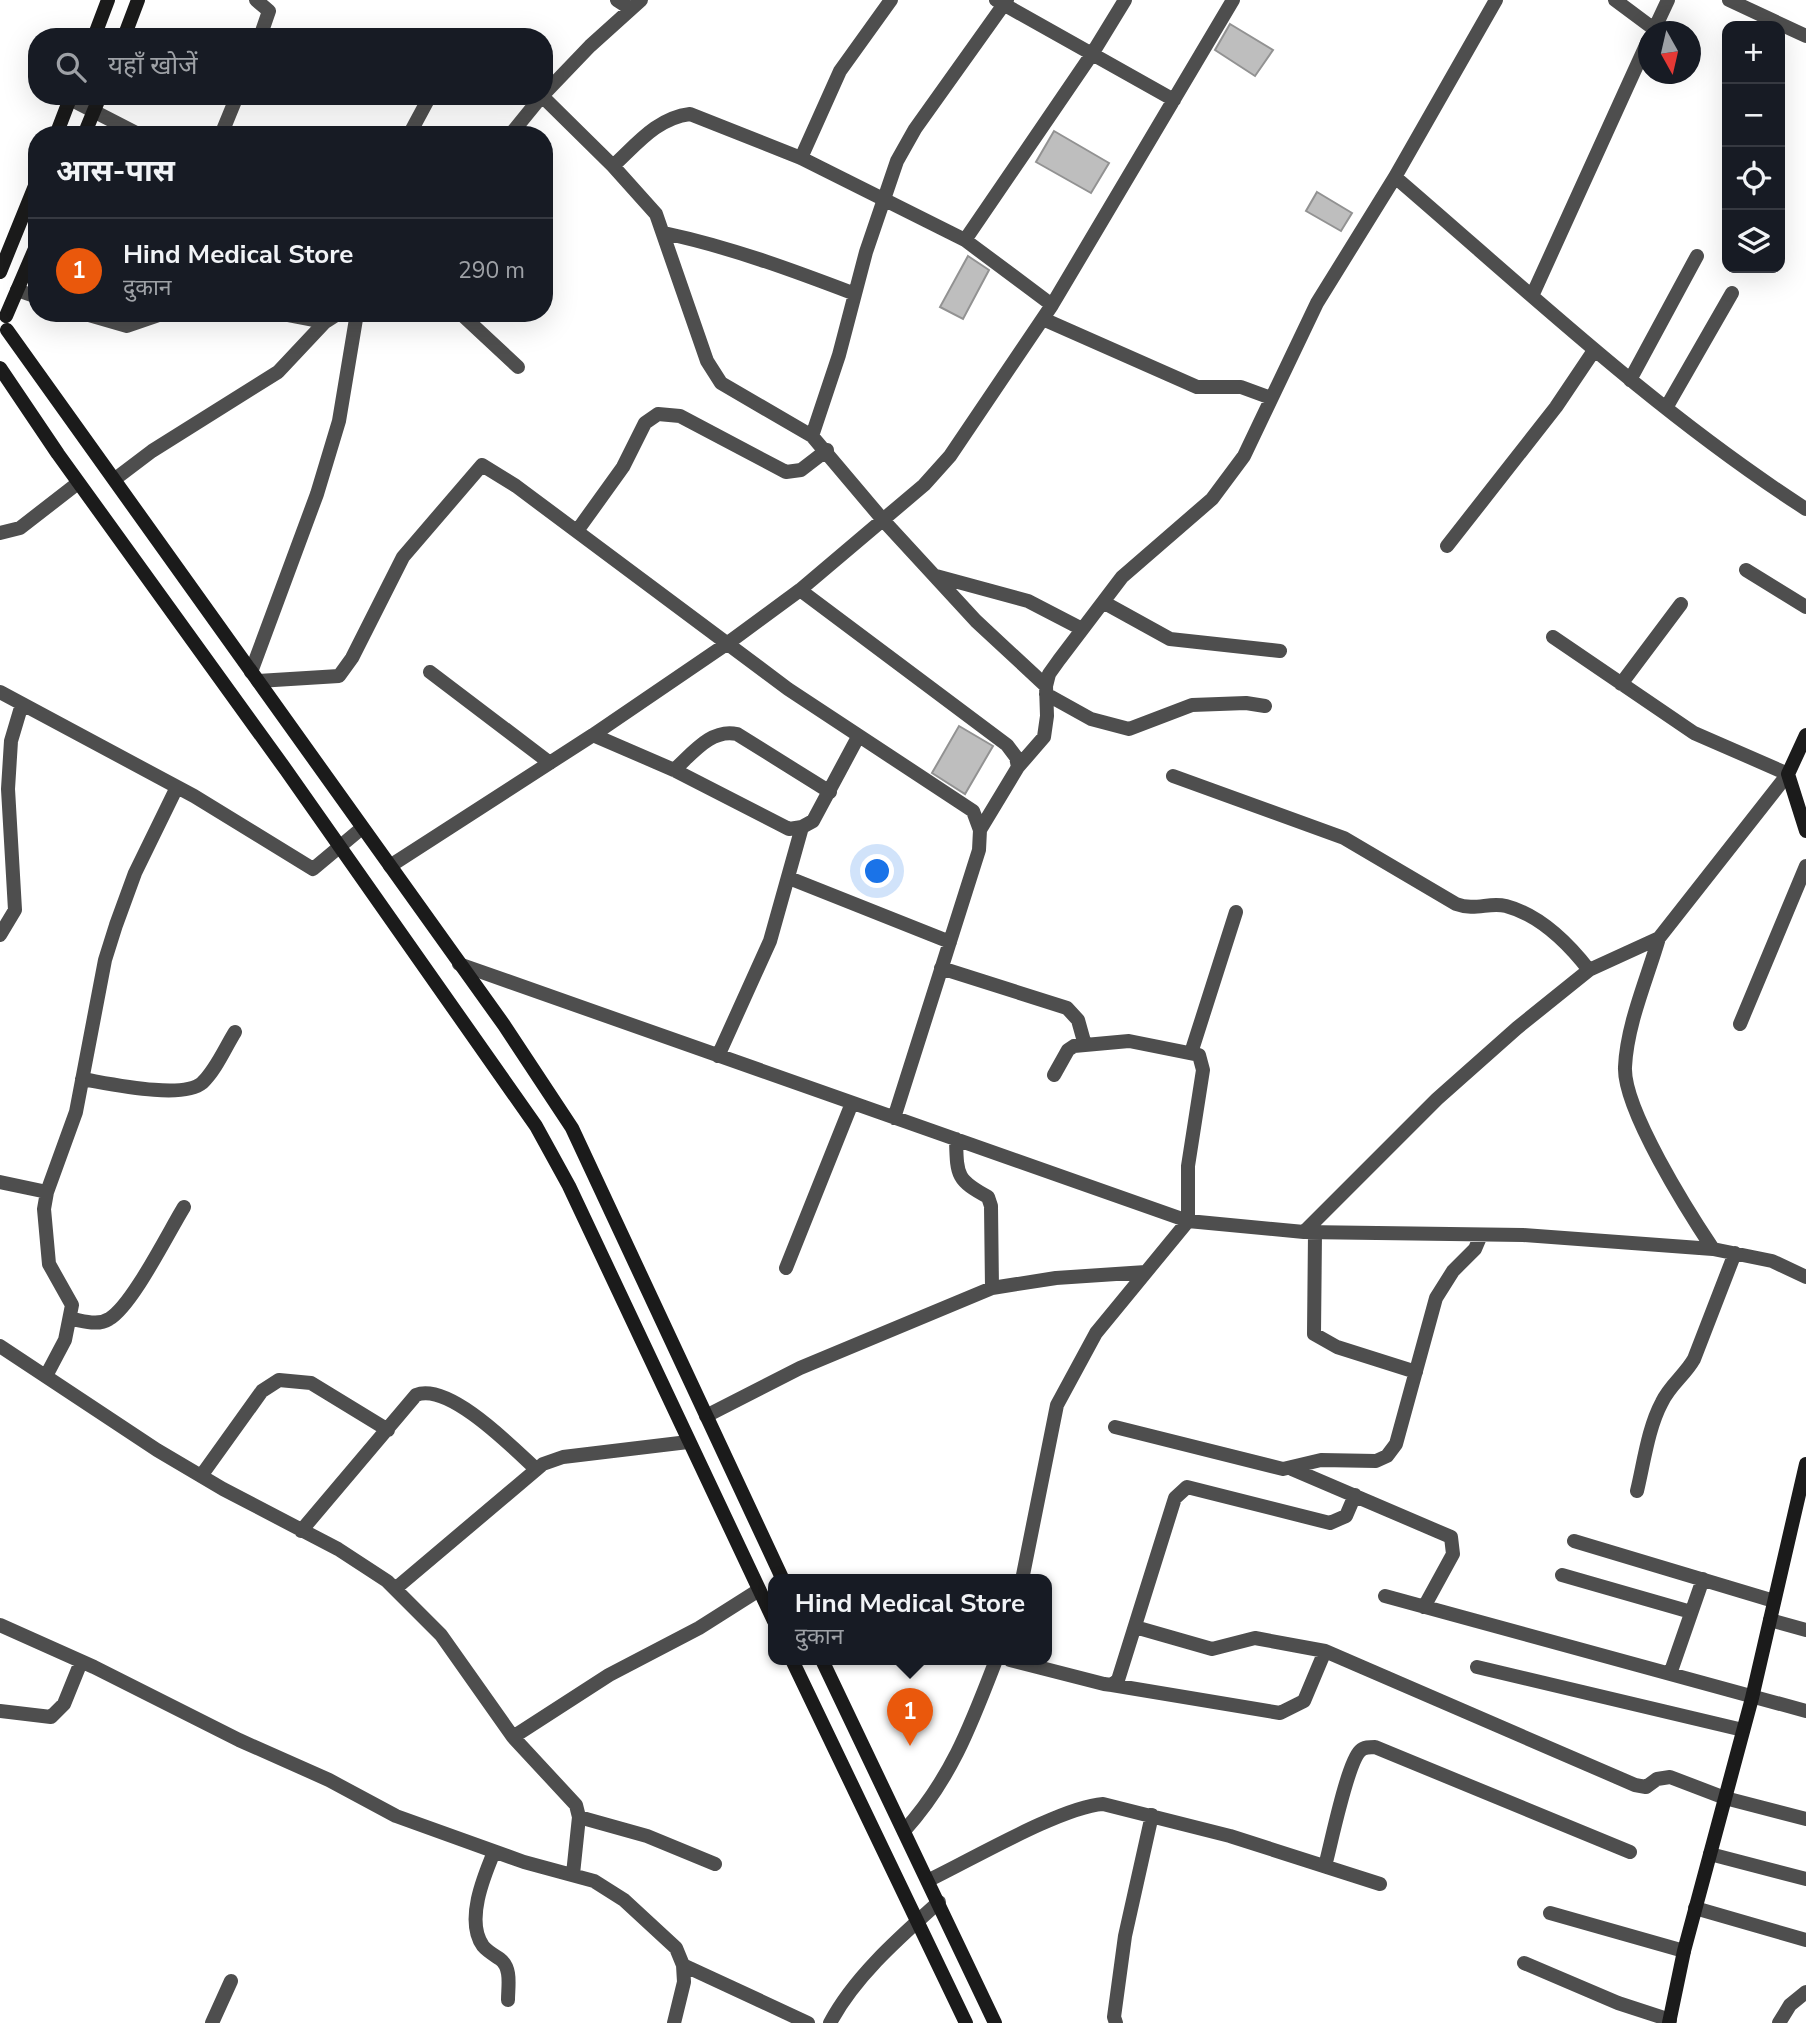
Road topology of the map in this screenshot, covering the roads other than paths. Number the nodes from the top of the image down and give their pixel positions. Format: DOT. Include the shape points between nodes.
graph roads {
  1 [pos="108,0"];
  2 [pos="138,0"];
  3 [pos="256,0"];
  4 [pos="617,0"];
  5 [pos="891,0"];
  6 [pos="1125,0"];
  7 [pos="1233,0"];
  8 [pos="1496,0"];
  9 [pos="1615,0"];
  10 [pos="1668,0"];
  11 [pos="1729,0"];
  12 [pos="1002,2"];
  13 [pos="636,5"];
  14 [pos="1638,21"];
  15 [pos="1658,21"];
  16 [pos="98,28"];
  17 [pos="127,28"];
  18 [pos="263,28"];
  19 [pos="1806,36"];
  20 [pos="1092,54"];
  21 [pos="1638,65"];
  22 [pos="553,85"];
  23 [pos="1174,100"];
  24 [pos="68,105"];
  25 [pos="97,105"];
  26 [pos="101,105"];
  27 [pos="233,105"];
  28 [pos="425,105"];
  29 [pos="535,105"];
  30 [pos="552,105"];
  31 [pos="60,126"];
  32 [pos="88,126"];
  33 [pos="128,126"];
  34 [pos="225,126"];
  35 [pos="414,126"];
  36 [pos="518,126"];
  37 [pos="802,158"];
  38 [pos="613,166"];
  39 [pos="1395,177"];
  40 [pos="883,197"];
  41 [pos="28,203"];
  42 [pos="664,233"];
  43 [pos="965,240"];
  44 [pos="1697,256"];
  45 [pos="28,265"];
  46 [pos="0,272"];
  47 [pos="17,290"];
  48 [pos="1732,293"];
  49 [pos="28,294"];
  50 [pos="855,294"];
  51 [pos="1532,296"];
  52 [pos="1052,305"];
  53 [pos="1043,319"];
  54 [pos="113,322"];
  55 [pos="139,322"];
  56 [pos="325,322"];
  57 [pos="356,322"];
  58 [pos="470,322"];
  59 [pos="3,324"];
  60 [pos="1593,352"];
  61 [pos="519,366"];
  62 [pos="0,368"];
  63 [pos="1630,380"];
  64 [pos="1271,398"];
  65 [pos="1666,408"];
  66 [pos="812,436"];
  67 [pos="827,450"];
  68 [pos="115,479"];
  69 [pos="78,483"];
  70 [pos="1806,509"];
  71 [pos="883,520"];
  72 [pos="577,531"];
  73 [pos="0,534"];
  74 [pos="1447,546"];
  75 [pos="1746,570"];
  76 [pos="935,576"];
  77 [pos="800,590"];
  78 [pos="1103,602"];
  79 [pos="1681,604"];
  80 [pos="1806,607"];
  81 [pos="1082,629"];
  82 [pos="1553,637"];
  83 [pos="728,643"];
  84 [pos="1280,651"];
  85 [pos="430,672"];
  86 [pos="255,677"];
  87 [pos="1621,684"];
  88 [pos="1046,690"];
  89 [pos="0,692"];
  90 [pos="22,704"];
  91 [pos="1265,706"];
  92 [pos="593,735"];
  93 [pos="1806,735"];
  94 [pos="858,737"];
  95 [pos="550,763"];
  96 [pos="1018,767"];
  97 [pos="674,770"];
  98 [pos="1788,775"];
  99 [pos="1173,776"];
  100 [pos="177,787"];
  101 [pos="830,792"];
  102 [pos="802,827"];
  103 [pos="362,828"];
  104 [pos="980,830"];
  105 [pos="1806,831"];
  106 [pos="341,847"];
  107 [pos="390,866"];
  108 [pos="1806,866"];
  109 [pos="789,878"];
  110 [pos="1236,912"];
  111 [pos="0,935"];
  112 [pos="1659,938"];
  113 [pos="950,942"];
  114 [pos="459,964"];
  115 [pos="942,968"];
  116 [pos="1589,970"];
  117 [pos="1740,1024"];
  118 [pos="235,1032"];
  119 [pos="1085,1045"];
  120 [pos="1191,1053"];
  121 [pos="718,1056"];
  122 [pos="1054,1076"];
  123 [pos="82,1079"];
  124 [pos="852,1103"];
  125 [pos="894,1118"];
  126 [pos="956,1139"];
  127 [pos="0,1182"];
  128 [pos="47,1192"];
  129 [pos="184,1207"];
  130 [pos="1188,1221"];
  131 [pos="1309,1233"];
  132 [pos="1481,1235"];
  133 [pos="1713,1249"];
  134 [pos="1735,1253"];
  135 [pos="786,1268"];
  136 [pos="1146,1272"];
  137 [pos="1806,1277"];
  138 [pos="992,1288"];
  139 [pos="72,1318"];
  140 [pos="0,1346"];
  141 [pos="1416,1372"];
  142 [pos="46,1376"];
  143 [pos="706,1416"];
  144 [pos="1115,1427"];
  145 [pos="387,1430"];
  146 [pos="688,1442"];
  147 [pos="1806,1464"];
  148 [pos="536,1469"];
  149 [pos="1292,1469"];
  150 [pos="201,1476"];
  151 [pos="1637,1491"];
  152 [pos="1355,1494"];
  153 [pos="301,1531"];
  154 [pos="1574,1541"];
  155 [pos="780,1574"];
  156 [pos="1023,1574"];
  157 [pos="1562,1575"];
  158 [pos="1703,1579"];
  159 [pos="395,1589"];
  160 [pos="759,1590"];
  161 [pos="1385,1596"];
  162 [pos="1774,1601"];
  163 [pos="1424,1607"];
  164 [pos="768,1609"];
  165 [pos="1691,1612"];
  166 [pos="1770,1620"];
  167 [pos="0,1625"];
  168 [pos="1135,1628"];
  169 [pos="1806,1630"];
  170 [pos="1325,1651"];
  171 [pos="81,1662"];
  172 [pos="794,1665"];
  173 [pos="824,1665"];
  174 [pos="994,1665"];
  175 [pos="1030,1665"];
  176 [pos="1477,1667"];
  177 [pos="1670,1674"];
  178 [pos="1112,1685"];
  179 [pos="1752,1698"];
  180 [pos="0,1711"];
  181 [pos="1806,1711"];
  182 [pos="1743,1730"];
  183 [pos="513,1737"];
  184 [pos="1725,1798"];
  185 [pos="1152,1815"];
  186 [pos="579,1817"];
  187 [pos="1806,1819"];
  188 [pos="904,1831"];
  189 [pos="494,1852"];
  190 [pos="1630,1852"];
  191 [pos="1710,1854"];
  192 [pos="715,1864"];
  193 [pos="1325,1866"];
  194 [pos="573,1874"];
  195 [pos="1806,1879"];
  196 [pos="929,1880"];
  197 [pos="1380,1884"];
  198 [pos="939,1902"];
  199 [pos="1696,1908"];
  200 [pos="1550,1913"];
  201 [pos="918,1921"];
  202 [pos="1806,1940"];
  203 [pos="1684,1951"];
  204 [pos="1524,1963"];
  205 [pos="683,1965"];
  206 [pos="230,1980"];
  207 [pos="1806,1992"];
  208 [pos="508,2000"];
  209 [pos="1669,2021"];
  210 [pos="212,2023"];
  211 [pos="674,2023"];
  212 [pos="808,2023"];
  213 [pos="830,2023"];
  214 [pos="966,2023"];
  215 [pos="995,2023"];
  216 [pos="1116,2023"];
  217 [pos="1779,2023"];
  1 -- 16 [label="street"];
  2 -- 17 [label="street"];
  3 -- 18 [label="street" via="269,11"];
  4 -- 13 [label="street"];
  5 -- 37 [label="street" via="840,71"];
  6 -- 20 [label="street"];
  7 -- 23 [label="street"];
  8 -- 39 [label="street"];
  9 -- 14 [label="street"];
  10 -- 15 [label="street"];
  11 -- 19 [label="street"];
  12 -- 20 [label="street"];
  12 -- 40 [label="street" via="915,129"];
  13 -- 22 [label="street"];
  20 -- 23 [label="street"];
  20 -- 43 [label="street"];
  21 -- 51 [label="street"];
  23 -- 52 [label="street"];
  24 -- 31 [label="street"];
  25 -- 32 [label="street"];
  26 -- 33 [label="street"];
  27 -- 34 [label="street"];
  28 -- 35 [label="street"];
  29 -- 36 [label="street"];
  30 -- 38 [label="street"];
  37 -- 38 [label="street" via="690,114 655,126"];
  37 -- 40 [label="street"];
  38 -- 42 [label="street" via="656,214"];
  39 -- 51 [label="street"];
  39 -- 64 [label="street" via="1317,303"];
  40 -- 43 [label="street"];
  40 -- 50 [label="street"];
  41 -- 46 [label="street"];
  42 -- 50 [label="street" via="763,259"];
  42 -- 66 [label="street" via="707,361 721,383"];
  43 -- 52 [label="street"];
  44 -- 63 [label="street"];
  45 -- 47 [label="street"];
  47 -- 49 [label="street"];
  47 -- 59 [label="street"];
  48 -- 65 [label="street"];
  50 -- 66 [label="street"];
  51 -- 60 [label="street"];
  52 -- 53 [label="street"];
  53 -- 64 [label="street" via="1197,387 1241,387"];
  53 -- 71 [label="street" via="950,456"];
  54 -- 55 [label="street" via="127,326"];
  56 -- 68 [label="street" via="278,372"];
  57 -- 86 [label="street" via="339,421"];
  58 -- 61 [label="street"];
  59 -- 68 [label="street"];
  60 -- 63 [label="street"];
  60 -- 74 [label="street" via="1556,407"];
  62 -- 69 [label="street"];
  63 -- 65 [label="street"];
  64 -- 78 [label="street" via="1244,456 1212,499 1122,578"];
  65 -- 70 [label="street"];
  66 -- 67 [label="street"];
  67 -- 71 [label="street"];
  67 -- 72 [label="street" via="801,470 786,472 680,416 658,414 645,423 623,467"];
  68 -- 86 [label="street"];
  69 -- 73 [label="street" via="20,528"];
  69 -- 106 [label="street"];
  71 -- 76 [label="street"];
  71 -- 77 [label="street"];
  72 -- 83 [label="street"];
  72 -- 86 [label="street" via="482,465 403,557 339,676"];
  75 -- 80 [label="street"];
  76 -- 81 [label="street" via="1028,601"];
  76 -- 88 [label="street"];
  77 -- 83 [label="street"];
  77 -- 96 [label="street" via="1007,746"];
  78 -- 81 [label="street"];
  78 -- 84 [label="street" via="1170,639"];
  79 -- 87 [label="street"];
  81 -- 88 [label="street" via="1049,674"];
  82 -- 87 [label="street"];
  83 -- 92 [label="street"];
  83 -- 94 [label="street"];
  85 -- 95 [label="street"];
  86 -- 103 [label="street"];
  87 -- 98 [label="street" via="1694,733"];
  88 -- 91 [label="street" via="1091,719 1129,729 1192,705"];
  88 -- 96 [label="street" via="1044,737"];
  89 -- 90 [label="street"];
  90 -- 100 [label="street"];
  90 -- 111 [label="street" via="11,741 8,789 15,910"];
  92 -- 95 [label="street"];
  92 -- 97 [label="street"];
  93 -- 98 [label="street"];
  94 -- 101 [label="street"];
  94 -- 104 [label="street" via="973,811"];
  95 -- 107 [label="street"];
  96 -- 104 [label="street"];
  97 -- 101 [label="street" via="715,734 727,732"];
  97 -- 102 [label="street" via="789,829"];
  98 -- 105 [label="street"];
  98 -- 112 [label="street"];
  99 -- 116 [label="street" via="1344,838 1456,904 1470,909 1506,906 1524,914 1560,936"];
  100 -- 106 [label="street" via="313,869"];
  100 -- 123 [label="street" via="135,873 116,925"];
  101 -- 102 [label="street" via="813,821"];
  102 -- 109 [label="street"];
  103 -- 106 [label="street"];
  103 -- 107 [label="street"];
  104 -- 113 [label="street" via="979,850"];
  106 -- 146 [label="street" via="536,1126 569,1186"];
  107 -- 114 [label="street"];
  108 -- 117 [label="street"];
  109 -- 113 [label="street"];
  109 -- 121 [label="street" via="770,941"];
  110 -- 120 [label="street"];
  112 -- 116 [label="street"];
  112 -- 133 [label="street" via="1625,1070 1628,1087 1681,1202"];
  113 -- 115 [label="street"];
  114 -- 121 [label="street"];
  114 -- 143 [label="street" via="572,1128"];
  115 -- 119 [label="street" via="1067,1009 1078,1020"];
  115 -- 125 [label="street"];
  116 -- 131 [label="street" via="1437,1099"];
  118 -- 123 [label="street" via="209,1074 195,1087 149,1090"];
  119 -- 120 [label="street" via="1129,1041"];
  119 -- 122 [label="street" via="1068,1050"];
  120 -- 130 [label="street" via="1199,1055 1203,1070 1188,1166"];
  121 -- 124 [label="street"];
  123 -- 128 [label="street" via="76,1112"];
  124 -- 125 [label="street"];
  124 -- 135 [label="street"];
  125 -- 126 [label="street"];
  126 -- 130 [label="street"];
  126 -- 138 [label="street" via="960,1178 988,1197 991,1206"];
  127 -- 128 [label="street"];
  128 -- 139 [label="street" via="49,1264 72,1305"];
  129 -- 139 [label="street" via="116,1314 102,1322"];
  130 -- 131 [label="street"];
  130 -- 136 [label="street"];
  131 -- 132 [label="street"];
  131 -- 141 [label="street" via="1314,1334 1337,1347"];
  132 -- 133 [label="street"];
  132 -- 141 [label="street" via="1436,1298"];
  133 -- 134 [label="street"];
  134 -- 137 [label="street" via="1772,1261"];
  134 -- 151 [label="street" via="1695,1359 1658,1410"];
  136 -- 138 [label="street"];
  136 -- 156 [label="street" via="1096,1333 1057,1405"];
  138 -- 143 [label="street" via="800,1368"];
  139 -- 142 [label="street"];
  140 -- 142 [label="street"];
  141 -- 149 [label="street" via="1396,1444 1387,1456 1364,1461 1321,1460"];
  142 -- 150 [label="street"];
  143 -- 155 [label="street"];
  144 -- 149 [label="street" via="1267,1467"];
  145 -- 148 [label="street" via="416,1395 441,1395"];
  145 -- 150 [label="street" via="311,1383 279,1380 262,1391"];
  145 -- 153 [label="street"];
  146 -- 148 [label="street" via="563,1457"];
  146 -- 160 [label="street"];
  147 -- 162 [label="street"];
  148 -- 159 [label="street"];
  149 -- 152 [label="street"];
  150 -- 153 [label="street"];
  152 -- 163 [label="street" via="1451,1537 1453,1554"];
  152 -- 168 [label="street" via="1346,1516 1330,1523 1186,1487 1175,1498"];
  153 -- 159 [label="street" via="338,1549"];
  154 -- 158 [label="street"];
  157 -- 165 [label="street"];
  158 -- 162 [label="street"];
  158 -- 165 [label="street"];
  159 -- 183 [label="street" via="441,1635"];
  160 -- 164 [label="street"];
  160 -- 183 [label="street" via="609,1675"];
  161 -- 163 [label="street"];
  162 -- 166 [label="street"];
  163 -- 177 [label="street"];
  165 -- 177 [label="street"];
  166 -- 169 [label="street"];
  166 -- 179 [label="street"];
  167 -- 171 [label="street"];
  168 -- 170 [label="street" via="1212,1649 1255,1638"];
  168 -- 178 [label="street" via="1118,1680"];
  170 -- 178 [label="street" via="1304,1701 1280,1713"];
  170 -- 184 [label="street" via="1635,1785 1646,1787 1670,1777"];
  171 -- 180 [label="street" via="64,1704 51,1717"];
  171 -- 189 [label="street" via="396,1816"];
  172 -- 201 [label="street"];
  173 -- 188 [label="street"];
  174 -- 188 [label="street" via="961,1751 931,1801"];
  175 -- 178 [label="street"];
  176 -- 182 [label="street"];
  177 -- 179 [label="street"];
  179 -- 181 [label="street"];
  179 -- 182 [label="street"];
  182 -- 184 [label="street"];
  183 -- 186 [label="street" via="569,1795"];
  184 -- 187 [label="street"];
  184 -- 191 [label="street"];
  185 -- 193 [label="street"];
  185 -- 196 [label="street" via="1092,1805"];
  185 -- 216 [label="street" via="1125,1936"];
  186 -- 192 [label="street" via="647,1836"];
  186 -- 194 [label="street"];
  188 -- 196 [label="street"];
  189 -- 194 [label="street"];
  189 -- 208 [label="street" via="478,1895 478,1927 481,1942 508,1970"];
  190 -- 193 [label="street" via="1366,1747 1359,1751 1350,1773"];
  191 -- 195 [label="street"];
  191 -- 199 [label="street"];
  193 -- 197 [label="street"];
  194 -- 205 [label="street" via="624,1900 676,1948"];
  196 -- 198 [label="street"];
  198 -- 201 [label="street"];
  198 -- 215 [label="street"];
  199 -- 202 [label="street"];
  199 -- 203 [label="street"];
  200 -- 203 [label="street"];
  201 -- 213 [label="street" via="839,2006"];
  201 -- 214 [label="street"];
  203 -- 209 [label="street"];
  204 -- 209 [label="street"];
  205 -- 211 [label="street" via="684,1982"];
  205 -- 212 [label="street"];
  206 -- 210 [label="street"];
  207 -- 217 [label="street" via="1790,2005"];
}
